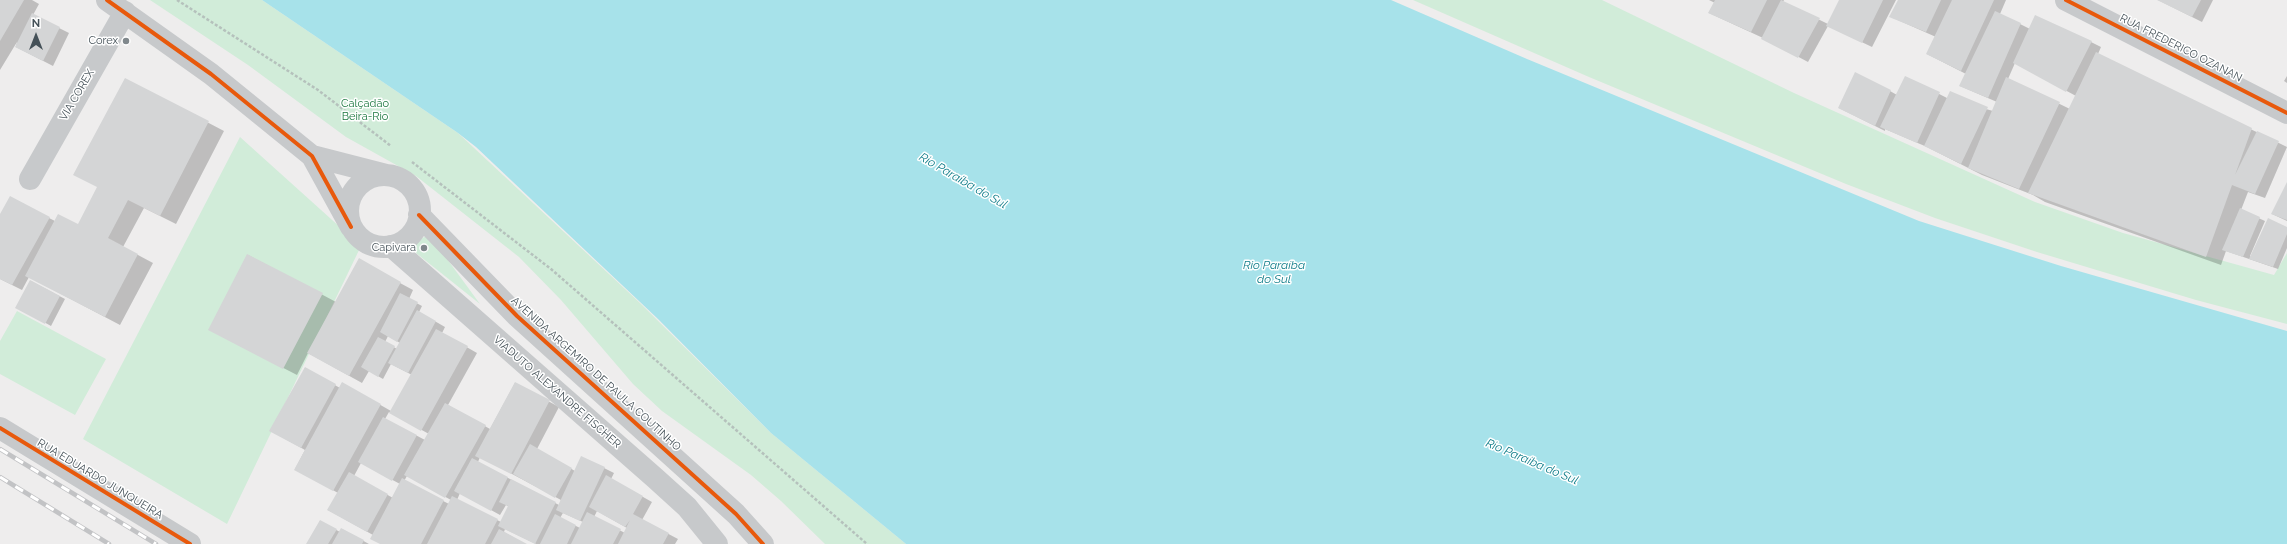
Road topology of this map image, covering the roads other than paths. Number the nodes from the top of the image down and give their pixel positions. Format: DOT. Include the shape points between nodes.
graph roads {
  1 [pos="107,0"];
  2 [pos="2066,0"];
  3 [pos="125,12"];
  4 [pos="2287,114"];
  5 [pos="312,156"];
  6 [pos="393,177"];
  7 [pos="30,179"];
  8 [pos="419,215"];
  9 [pos="351,227"];
  10 [pos="391,246"];
  11 [pos="0,428"];
  12 [pos="190,544"];
  13 [pos="717,544"];
  14 [pos="763,544"];
  1 -- 3 [label="street"];
  2 -- 4 [label="street, RUA FREDERICO OZANAN"];
  3 -- 5 [label="street" via="211,74"];
  3 -- 7 [label="street, VIA COREX"];
  5 -- 6 [label="street"];
  5 -- 9 [label="street"];
  6 -- 8 [label="street" via="411,188 418,201"];
  6 -- 9 [label="street" via="372,178 357,188 348,209"];
  8 -- 10 [label="street" via="410,235 402,242"];
  8 -- 14 [label="street, AVENIDA ARGEMIRO DE PAULA COUTINHO" via="517,316 736,514"];
  9 -- 10 [label="street" via="368,243 379,247"];
  10 -- 13 [label="street, VIADUTO ALEXANDRE FISCHER" via="656,478 687,507"];
  11 -- 12 [label="street, RUA EDUARDO JUNQUEIRA"];
}
